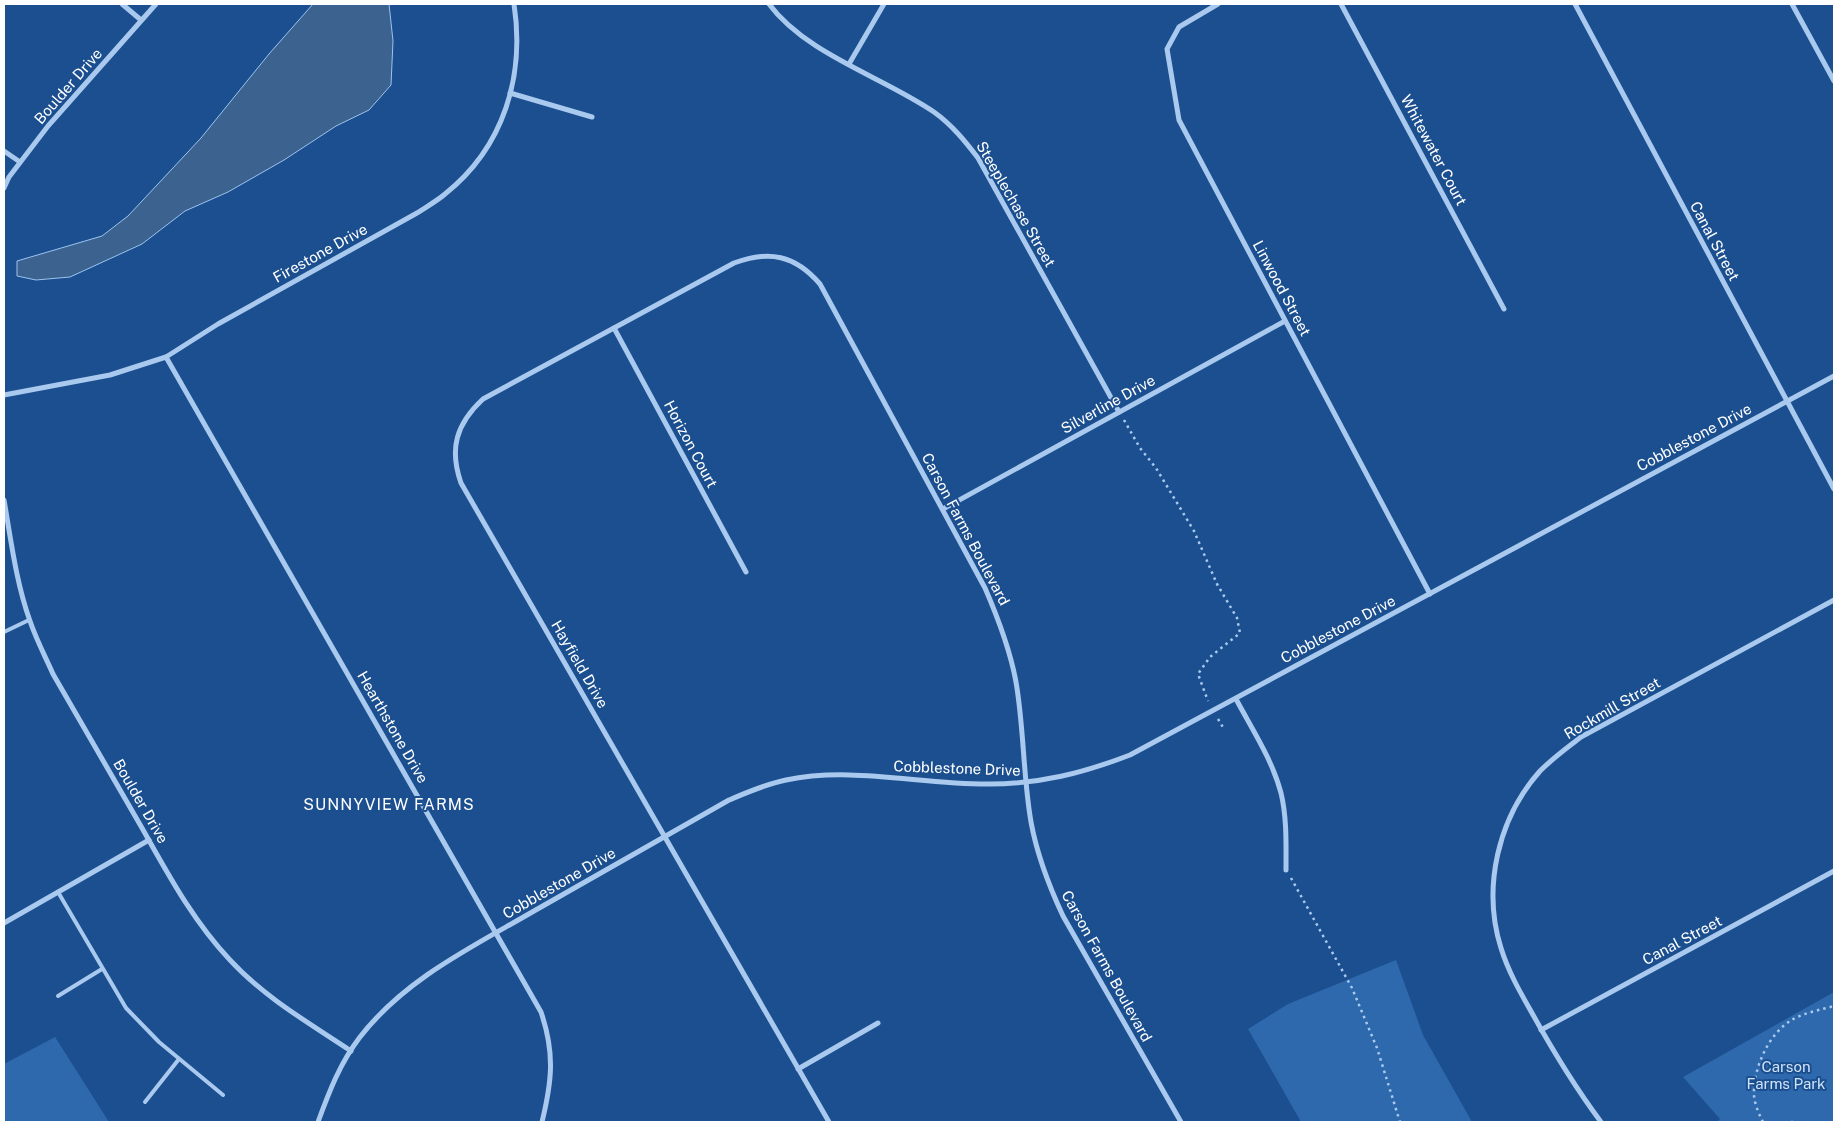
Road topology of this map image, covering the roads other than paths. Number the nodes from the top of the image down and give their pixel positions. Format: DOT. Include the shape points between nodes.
graph roads {
  1 [pos="122,4"];
  2 [pos="156,4"];
  3 [pos="514,4"];
  4 [pos="769,4"];
  5 [pos="884,4"];
  6 [pos="1218,4"];
  7 [pos="1341,4"];
  8 [pos="1575,4"];
  9 [pos="1792,4"];
  10 [pos="141,20"];
  11 [pos="849,64"];
  12 [pos="1834,81"];
  13 [pos="510,93"];
  14 [pos="592,117"];
  15 [pos="4,151"];
  16 [pos="20,162"];
  17 [pos="4,188"];
  18 [pos="1504,309"];
  19 [pos="1285,321"];
  20 [pos="614,328"];
  21 [pos="166,357"];
  22 [pos="1834,376"];
  23 [pos="4,395"];
  24 [pos="1787,401"];
  25 [pos="1120,412"];
  26 [pos="1834,489"];
  27 [pos="4,500"];
  28 [pos="943,509"];
  29 [pos="746,572"];
  30 [pos="1430,594"];
  31 [pos="1834,600"];
  32 [pos="30,620"];
  33 [pos="4,632"];
  34 [pos="1236,699"];
  35 [pos="1027,783"];
  36 [pos="664,836"];
  37 [pos="149,840"];
  38 [pos="1286,870"];
  39 [pos="1834,872"];
  40 [pos="58,892"];
  41 [pos="4,923"];
  42 [pos="497,933"];
  43 [pos="102,969"];
  44 [pos="58,996"];
  45 [pos="878,1022"];
  46 [pos="1541,1030"];
  47 [pos="350,1051"];
  48 [pos="179,1059"];
  49 [pos="798,1069"];
  50 [pos="224,1094"];
  51 [pos="145,1102"];
  52 [pos="318,1122"];
  53 [pos="542,1122"];
  54 [pos="829,1122"];
  55 [pos="1181,1122"];
  56 [pos="1601,1122"];
  1 -- 10 [label="street"];
  2 -- 10 [label="street, Boulder Drive"];
  3 -- 13 [label="street, Firestone Drive" via="518,46"];
  4 -- 11 [label="street, Steeplechase Street" via="801,36"];
  5 -- 11 [label="street"];
  6 -- 19 [label="street, Linwood Street" via="1179,27 1167,49 1179,120"];
  7 -- 18 [label="street, Whitewater Court"];
  8 -- 24 [label="street, Canal Street"];
  9 -- 12 [label="street"];
  10 -- 16 [label="street, Boulder Drive"];
  11 -- 25 [label="street, Steeplechase Street" via="933,111 957,130 978,158"];
  13 -- 14 [label="street"];
  13 -- 21 [label="street, Firestone Drive" via="506,111 478,161 445,195"];
  15 -- 16 [label="street"];
  16 -- 17 [label="street, Boulder Drive"];
  19 -- 25 [label="street, Silverline Drive"];
  19 -- 30 [label="street, Linwood Street"];
  20 -- 28 [label="street, Carson Farms Boulevard" via="750,257 782,257 797,263 820,284"];
  20 -- 29 [label="street, Horizon Court"];
  20 -- 36 [label="street, Hayfield Drive" via="483,400 463,422 457,436 456,468 466,492"];
  21 -- 23 [label="street, Firestone Drive" via="110,375"];
  21 -- 42 [label="street, Hearthstone Drive"];
  22 -- 24 [label="street, Cobblestone Drive"];
  24 -- 26 [label="street, Canal Street"];
  24 -- 30 [label="street, Cobblestone Drive"];
  25 -- 28 [label="street, Silverline Drive"];
  27 -- 32 [label="street, Boulder Drive" via="20,586"];
  28 -- 35 [label="street, Carson Farms Boulevard" via="985,588 1008,648 1016,682"];
  30 -- 34 [label="street, Cobblestone Drive"];
  31 -- 46 [label="street, Rockmill Street" via="1581,737 1558,754 1524,792 1501,840 1495,865 1494,911 1500,947 1510,974"];
  32 -- 33 [label="lane"];
  32 -- 37 [label="street, Boulder Drive" via="54,674"];
  34 -- 35 [label="street, Cobblestone Drive" via="1130,755 1095,768"];
  34 -- 38 [label="street" via="1272,768 1281,793 1286,819"];
  35 -- 36 [label="street, Cobblestone Drive" via="844,776 787,780 759,787 729,800"];
  35 -- 55 [label="street, Carson Farms Boulevard" via="1039,856 1063,916"];
  36 -- 42 [label="street, Cobblestone Drive"];
  36 -- 49 [label="street, Hayfield Drive"];
  37 -- 40 [label="street"];
  37 -- 47 [label="street, Boulder Drive" via="185,902 231,961 279,1003"];
  39 -- 46 [label="street, Canal Street"];
  40 -- 41 [label="street"];
  40 -- 43 [label="lane"];
  42 -- 47 [label="street, Cobblestone Drive" via="404,992 381,1013"];
  42 -- 53 [label="street, Hearthstone Drive" via="541,1012 548,1033 551,1082"];
  43 -- 44 [label="lane"];
  43 -- 48 [label="lane" via="126,1008"];
  45 -- 49 [label="street"];
  46 -- 56 [label="street, Rockmill Street" via="1566,1073"];
  47 -- 52 [label="street, Cobblestone Drive"];
  48 -- 50 [label="lane"];
  48 -- 51 [label="lane"];
  49 -- 54 [label="street, Hayfield Drive"];
}
